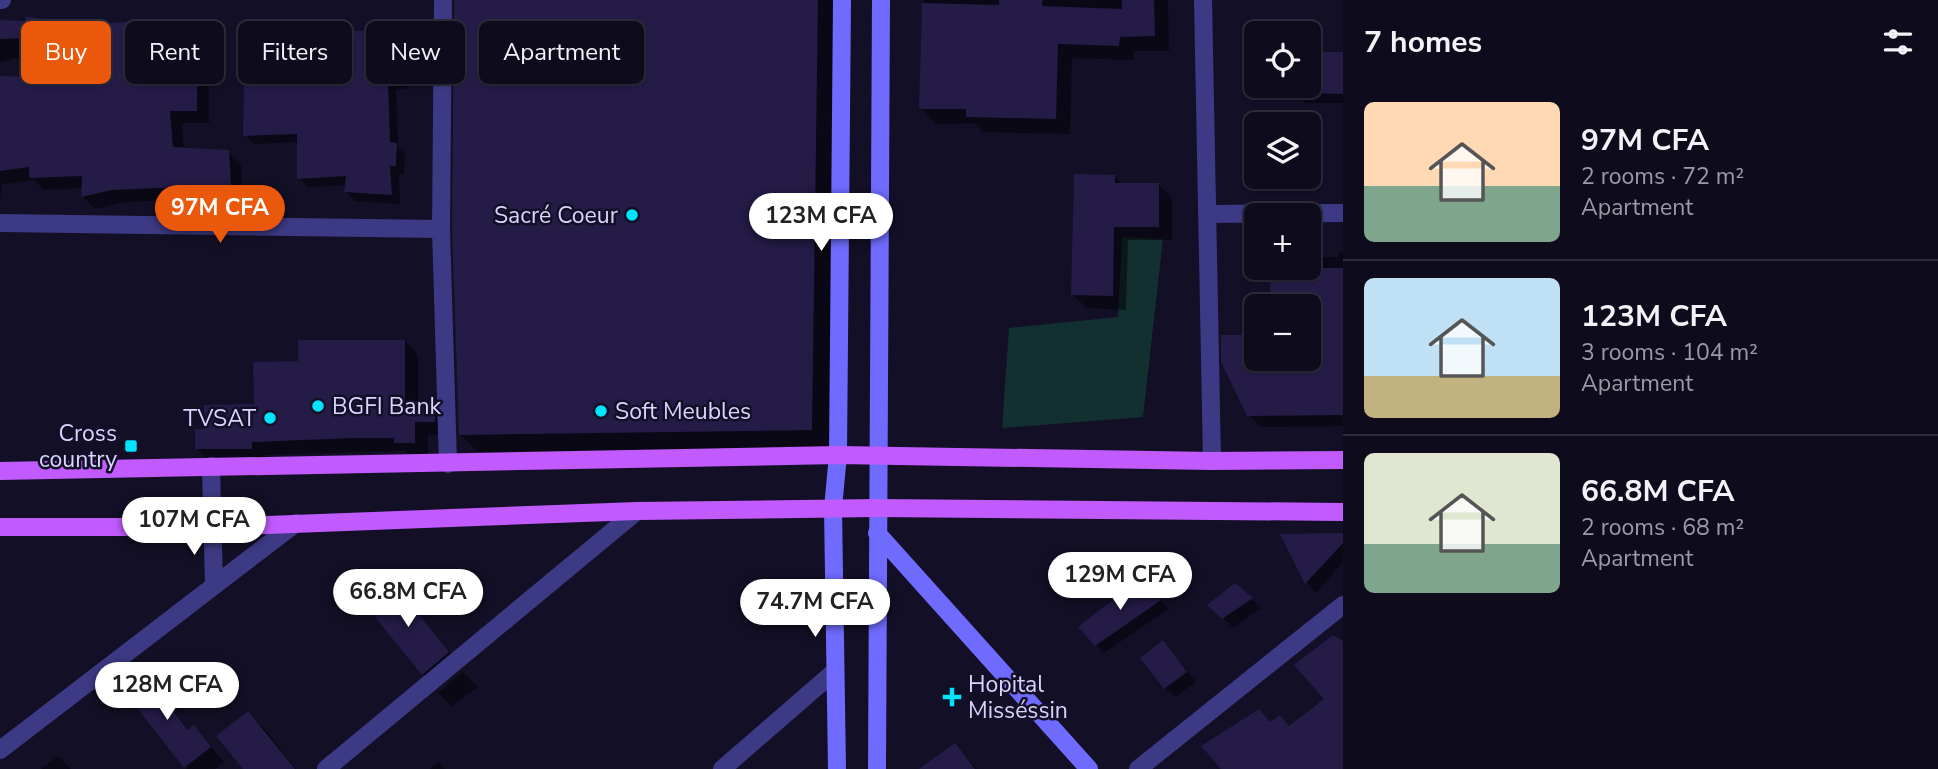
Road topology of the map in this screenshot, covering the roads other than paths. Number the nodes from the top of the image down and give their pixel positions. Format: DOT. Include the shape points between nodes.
graph roads {
  1 [pos="443,0"];
  2 [pos="842,0"];
  3 [pos="881,0"];
  4 [pos="1203,0"];
  5 [pos="1343,213"];
  6 [pos="1207,214"];
  7 [pos="0,223"];
  8 [pos="441,229"];
  9 [pos="838,455"];
  10 [pos="879,456"];
  11 [pos="1343,460"];
  12 [pos="1212,461"];
  13 [pos="448,464"];
  14 [pos="211,466"];
  15 [pos="0,471"];
  16 [pos="833,508"];
  17 [pos="877,508"];
  18 [pos="637,511"];
  19 [pos="1343,512"];
  20 [pos="296,523"];
  21 [pos="0,527"];
  22 [pos="212,527"];
  23 [pos="877,533"];
  24 [pos="214,586"];
  25 [pos="1343,605"];
  26 [pos="835,671"];
  27 [pos="0,750"];
  28 [pos="326,769"];
  29 [pos="722,769"];
  30 [pos="836,769"];
  31 [pos="877,769"];
  32 [pos="1088,769"];
  33 [pos="1138,769"];
  1 -- 8 [label="street"];
  2 -- 9 [label="main road"];
  3 -- 10 [label="main road"];
  4 -- 6 [label="street"];
  5 -- 6 [label="street"];
  6 -- 12 [label="street"];
  7 -- 8 [label="street"];
  8 -- 13 [label="street"];
  9 -- 10 [label="main road"];
  9 -- 13 [label="main road"];
  9 -- 16 [label="main road"];
  10 -- 12 [label="main road"];
  10 -- 17 [label="main road"];
  11 -- 12 [label="main road"];
  13 -- 14 [label="main road"];
  14 -- 15 [label="main road"];
  14 -- 22 [label="street"];
  16 -- 17 [label="main road"];
  16 -- 18 [label="main road"];
  16 -- 26 [label="main road"];
  17 -- 19 [label="main road"];
  17 -- 23 [label="main road"];
  18 -- 20 [label="main road"];
  18 -- 28 [label="street"];
  20 -- 22 [label="main road"];
  20 -- 24 [label="street"];
  21 -- 22 [label="main road"];
  22 -- 24 [label="street"];
  23 -- 31 [label="main road"];
  23 -- 32 [label="main road"];
  24 -- 27 [label="street"];
  25 -- 33 [label="street"];
  26 -- 29 [label="street"];
  26 -- 30 [label="main road"];
}
